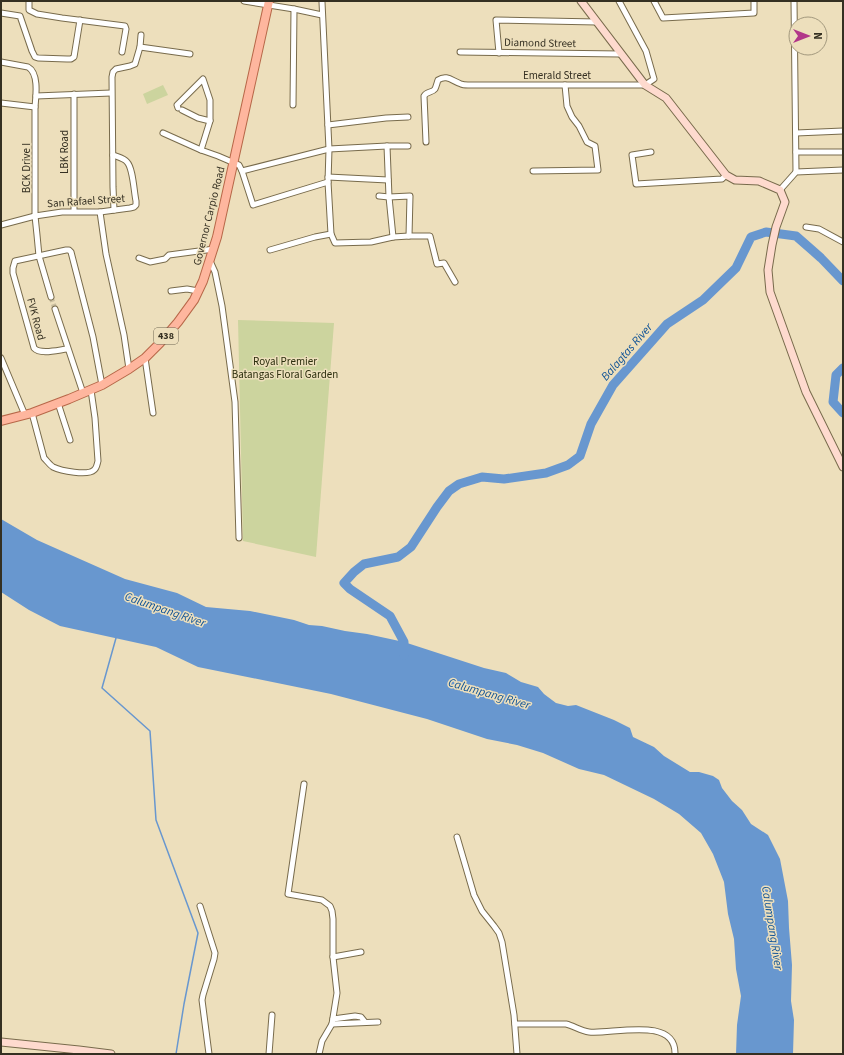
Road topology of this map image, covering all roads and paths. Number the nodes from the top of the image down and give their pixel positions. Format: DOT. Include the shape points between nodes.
graph roads {
  1 [pos="29,1"];
  2 [pos="245,1"];
  3 [pos="581,1"];
  4 [pos="619,1"];
  5 [pos="654,1"];
  6 [pos="754,1"];
  7 [pos="794,1"];
  8 [pos="322,2"];
  9 [pos="268,3"];
  10 [pos="294,9"];
  11 [pos="29,10"];
  12 [pos="1,13"];
  13 [pos="20,16"];
  14 [pos="322,16"];
  15 [pos="80,20"];
  16 [pos="597,22"];
  17 [pos="141,35"];
  18 [pos="140,47"];
  19 [pos="122,52"];
  20 [pos="460,52"];
  21 [pos="500,53"];
  22 [pos="190,54"];
  23 [pos="620,54"];
  24 [pos="1,62"];
  25 [pos="565,85"];
  26 [pos="645,85"];
  27 [pos="111,93"];
  28 [pos="74,94"];
  29 [pos="36,96"];
  30 [pos="1,103"];
  31 [pos="293,105"];
  32 [pos="35,107"];
  33 [pos="408,117"];
  34 [pos="210,121"];
  35 [pos="328,125"];
  36 [pos="843,131"];
  37 [pos="163,133"];
  38 [pos="796,133"];
  39 [pos="426,142"];
  40 [pos="387,146"];
  41 [pos="408,146"];
  42 [pos="329,149"];
  43 [pos="201,150"];
  44 [pos="651,152"];
  45 [pos="796,152"];
  46 [pos="843,152"];
  47 [pos="113,155"];
  48 [pos="234,162"];
  49 [pos="843,170"];
  50 [pos="533,171"];
  51 [pos="242,172"];
  52 [pos="796,172"];
  53 [pos="726,175"];
  54 [pos="328,180"];
  55 [pos="388,180"];
  56 [pos="780,190"];
  57 [pos="379,196"];
  58 [pos="389,197"];
  59 [pos="114,210"];
  60 [pos="74,211"];
  61 [pos="100,212"];
  62 [pos="35,216"];
  63 [pos="1,225"];
  64 [pos="806,227"];
  65 [pos="331,234"];
  66 [pos="409,236"];
  67 [pos="393,238"];
  68 [pos="843,242"];
  69 [pos="214,249"];
  70 [pos="270,250"];
  71 [pos="39,256"];
  72 [pos="139,258"];
  73 [pos="210,261"];
  74 [pos="455,282"];
  75 [pos="171,291"];
  76 [pos="198,291"];
  77 [pos="51,297"];
  78 [pos="55,309"];
  79 [pos="67,349"];
  80 [pos="1,358"];
  81 [pos="144,358"];
  82 [pos="129,369"];
  83 [pos="102,385"];
  84 [pos="92,390"];
  85 [pos="83,394"];
  86 [pos="58,404"];
  87 [pos="153,413"];
  88 [pos="28,414"];
  89 [pos="1,421"];
  90 [pos="70,440"];
  91 [pos="843,467"];
  92 [pos="239,538"];
  93 [pos="304,784"];
  94 [pos="457,836"];
  95 [pos="200,906"];
  96 [pos="361,952"];
  97 [pos="333,957"];
  98 [pos="272,1015"];
  99 [pos="333,1021"];
  100 [pos="378,1022"];
  101 [pos="515,1024"];
  102 [pos="1,1042"];
  103 [pos="111,1054"];
  104 [pos="209,1054"];
  105 [pos="269,1054"];
  106 [pos="319,1054"];
  107 [pos="517,1054"];
  108 [pos="675,1054"];
  1 -- 11 [label="street"];
  2 -- 9 [label="street"];
  3 -- 16 [label="street"];
  4 -- 26 [label="street" via="646,51 654,79"];
  5 -- 6 [label="street" via="663,18 754,12"];
  7 -- 38 [label="street"];
  8 -- 14 [label="street"];
  9 -- 10 [label="street"];
  9 -- 48 [label="main road, Governor Carpio Road / 438"];
  10 -- 14 [label="street"];
  10 -- 31 [label="street"];
  11 -- 13 [label="street"];
  11 -- 15 [label="street" via="37,14"];
  12 -- 13 [label="street"];
  13 -- 15 [label="street" via="32,51 38,58 71,59 74,56"];
  14 -- 35 [label="street"];
  15 -- 19 [label="street" via="125,26"];
  16 -- 21 [label="street" via="496,20"];
  16 -- 23 [label="street"];
  17 -- 18 [label="street"];
  18 -- 22 [label="street"];
  18 -- 27 [label="street" via="135,64 113,72"];
  20 -- 21 [label="street, Diamond Street"];
  21 -- 23 [label="street, Diamond Street"];
  23 -- 26 [label="street"];
  24 -- 29 [label="street, BCK Drive I" via="31,69 35,76"];
  25 -- 26 [label="street, Emerald Street"];
  25 -- 39 [label="street, Emerald Street" via="468,85 447,77 442,78 438,80 435,89 424,96"];
  25 -- 50 [label="street" via="567,106 572,117 588,142 595,146 598,170"];
  26 -- 53 [label="street" via="666,98"];
  27 -- 28 [label="street"];
  27 -- 47 [label="street"];
  28 -- 29 [label="street"];
  28 -- 60 [label="street, LBK Road"];
  29 -- 32 [label="street, BCK Drive I"];
  30 -- 32 [label="street"];
  32 -- 62 [label="street, BCK Drive I"];
  33 -- 35 [label="street"];
  34 -- 34 [label="street" via="210,100 203,79 177,105 198,118"];
  34 -- 43 [label="street"];
  35 -- 42 [label="street"];
  36 -- 38 [label="street"];
  37 -- 43 [label="street"];
  38 -- 45 [label="street"];
  40 -- 41 [label="street"];
  40 -- 42 [label="street"];
  40 -- 55 [label="street"];
  42 -- 51 [label="street"];
  42 -- 54 [label="street"];
  43 -- 48 [label="street"];
  44 -- 53 [label="street" via="632,156 636,184 722,179"];
  45 -- 46 [label="street"];
  45 -- 52 [label="street"];
  47 -- 59 [label="street"];
  47 -- 59 [label="street, San Rafael Street" via="129,164 136,201 134,207"];
  48 -- 51 [label="street" via="239,165"];
  48 -- 69 [label="main road, Governor Carpio Road / 438"];
  49 -- 52 [label="street"];
  51 -- 54 [label="street" via="253,205"];
  52 -- 56 [label="street"];
  53 -- 56 [label="street" via="735,180 759,182"];
  54 -- 55 [label="street"];
  54 -- 65 [label="street"];
  55 -- 58 [label="street"];
  56 -- 91 [label="street" via="785,202 772,245 768,270 770,292 806,392"];
  57 -- 58 [label="street"];
  58 -- 66 [label="street" via="410,196"];
  58 -- 67 [label="street"];
  59 -- 61 [label="street, San Rafael Street"];
  60 -- 61 [label="street, San Rafael Street"];
  60 -- 62 [label="street, San Rafael Street"];
  61 -- 82 [label="street"];
  62 -- 63 [label="street, San Rafael Street"];
  62 -- 71 [label="street, BCK Drive I"];
  64 -- 68 [label="street" via="819,229"];
  65 -- 67 [label="street" via="335,243 371,242"];
  65 -- 70 [label="street"];
  66 -- 67 [label="street"];
  66 -- 74 [label="street" via="430,236 437,264 444,263"];
  69 -- 72 [label="street" via="169,255 165,259 150,262"];
  69 -- 73 [label="main road, Governor Carpio Road / 438"];
  71 -- 77 [label="street, BCK Drive I"];
  71 -- 79 [label="street, FVK Road" via="15,261 13,268 34,348 42,352"];
  71 -- 83 [label="street" via="66,250 72,255 93,337"];
  73 -- 76 [label="main road, Governor Carpio Road / 438"];
  73 -- 92 [label="street" via="216,272 235,402"];
  75 -- 76 [label="street"];
  76 -- 81 [label="main road, Governor Carpio Road / 438" via="178,322"];
  78 -- 79 [label="street"];
  79 -- 85 [label="street"];
  80 -- 88 [label="street"];
  81 -- 82 [label="main road, Governor Carpio Road / 438"];
  81 -- 87 [label="street"];
  82 -- 83 [label="main road, Governor Carpio Road / 438"];
  83 -- 84 [label="main road, Governor Carpio Road / 438"];
  84 -- 85 [label="main road, Governor Carpio Road / 438"];
  84 -- 88 [label="street" via="98,461 97,466 90,472 62,470 49,463 44,458"];
  85 -- 86 [label="main road, Governor Carpio Road / 438"];
  86 -- 88 [label="main road, Governor Carpio Road / 438"];
  86 -- 90 [label="street"];
  88 -- 89 [label="main road, Governor Carpio Road / 438"];
  93 -- 97 [label="street" via="288,894 317,899 330,906 333,919"];
  94 -- 101 [label="street" via="474,895 482,911 499,933 502,942"];
  95 -- 104 [label="street" via="215,953 202,1000"];
  96 -- 97 [label="street"];
  97 -- 99 [label="street" via="337,993"];
  98 -- 105 [label="street"];
  99 -- 100 [label="street" via="355,1016 361,1017 365,1022"];
  99 -- 106 [label="street" via="322,1041"];
  101 -- 107 [label="street"];
  101 -- 108 [label="street" via="566,1024 588,1032 650,1030 670,1039"];
  102 -- 103 [label="street"];
}
